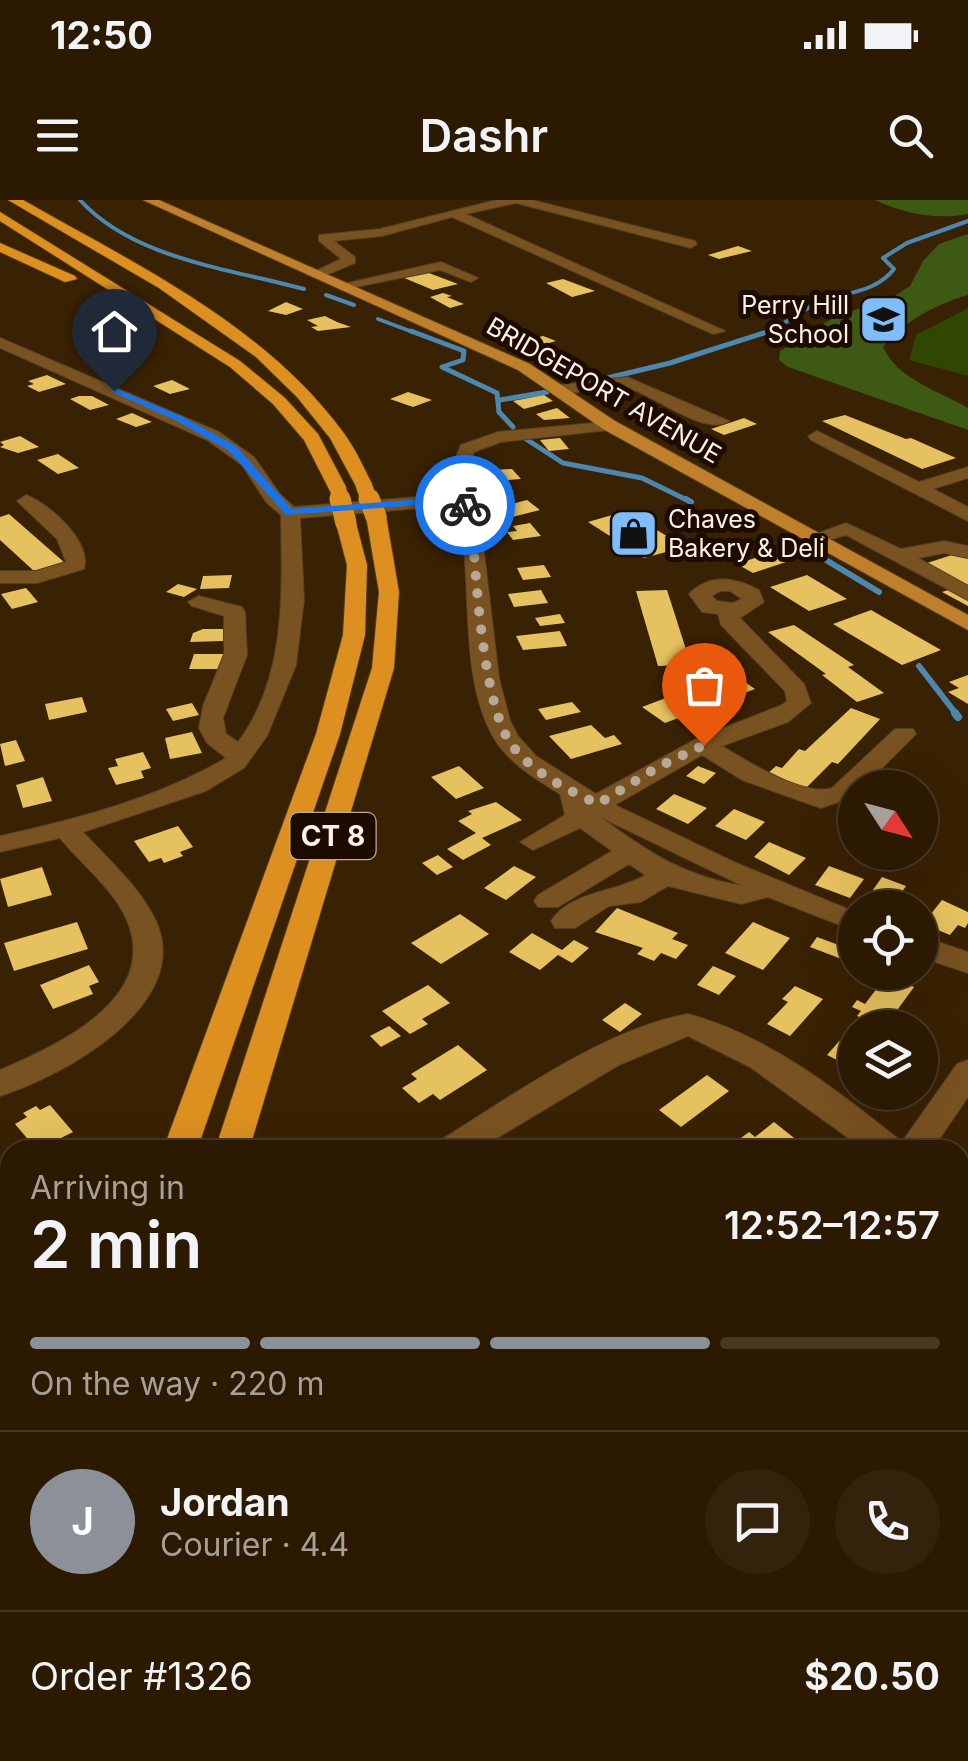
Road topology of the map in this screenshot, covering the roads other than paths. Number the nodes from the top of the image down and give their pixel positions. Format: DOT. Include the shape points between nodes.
graph roads {
  1 [pos="14,200"];
  2 [pos="148,200"];
  3 [pos="512,200"];
  4 [pos="520,200"];
  5 [pos="452,212"];
  6 [pos="0,216"];
  7 [pos="691,244"];
  8 [pos="0,247"];
  9 [pos="314,274"];
  10 [pos="471,278"];
  11 [pos="341,286"];
  12 [pos="718,331"];
  13 [pos="3,345"];
  14 [pos="234,364"];
  15 [pos="560,390"];
  16 [pos="721,421"];
  17 [pos="609,425"];
  18 [pos="817,436"];
  19 [pos="968,472"];
  20 [pos="919,488"];
  21 [pos="462,499"];
  22 [pos="26,502"];
  23 [pos="290,513"];
  24 [pos="968,515"];
  25 [pos="814,538"];
  26 [pos="968,552"];
  27 [pos="898,556"];
  28 [pos="0,577"];
  29 [pos="968,594"];
  30 [pos="198,602"];
  31 [pos="728,610"];
  32 [pos="968,624"];
  33 [pos="904,734"];
  34 [pos="704,745"];
  35 [pos="242,753"];
  36 [pos="584,804"];
  37 [pos="66,829"];
  38 [pos="533,842"];
  39 [pos="0,844"];
  40 [pos="630,852"];
  41 [pos="667,874"];
  42 [pos="766,886"];
  43 [pos="838,915"];
  44 [pos="938,953"];
  45 [pos="968,964"];
  46 [pos="968,1072"];
  47 [pos="0,1084"];
  48 [pos="184,1140"];
  49 [pos="235,1140"];
  50 [pos="469,1140"];
  51 [pos="875,1140"];
  52 [pos="921,1140"];
  1 -- 49 [label="highway, CT 8, bridge" via="166,289 272,362 351,454 376,516 389,592 384,668"];
  2 -- 9 [label="main road, BRIDGEPORT AVENUE"];
  3 -- 5 [label="street"];
  4 -- 7 [label="street"];
  5 -- 9 [label="street" via="370,235 323,238 350,260"];
  5 -- 12 [label="street"];
  6 -- 14 [label="highway, CT 8"];
  8 -- 14 [label="highway"];
  9 -- 11 [label="main road, BRIDGEPORT AVENUE"];
  10 -- 11 [label="street" via="440,266"];
  11 -- 15 [label="main road, BRIDGEPORT AVENUE" via="501,356"];
  13 -- 23 [label="street" via="213,436 248,461"];
  14 -- 48 [label="highway, CT 8, bridge" via="312,438 338,489 357,565 350,652 328,734"];
  15 -- 16 [label="street" via="628,382"];
  15 -- 17 [label="main road, BRIDGEPORT AVENUE"];
  17 -- 21 [label="street" via="498,437 467,449"];
  17 -- 25 [label="main road, BRIDGEPORT AVENUE"];
  18 -- 20 [label="street"];
  19 -- 20 [label="street"];
  20 -- 24 [label="street"];
  21 -- 23 [label="street"];
  21 -- 36 [label="street" via="472,526 498,718 514,749"];
  22 -- 28 [label="street" via="69,541 77,566 37,577"];
  23 -- 35 [label="street" via="294,600 285,665"];
  25 -- 27 [label="street" via="846,529"];
  25 -- 32 [label="main road, BRIDGEPORT AVENUE"];
  26 -- 27 [label="street" via="944,547"];
  27 -- 29 [label="street"];
  30 -- 35 [label="street" via="234,612 234,658 214,706 212,730 219,744"];
  31 -- 34 [label="street" via="728,620 800,698 784,714"];
  33 -- 34 [label="street" via="842,792 820,800 751,775"];
  34 -- 36 [label="street"];
  35 -- 37 [label="street" via="197,786"];
  36 -- 38 [label="street"];
  36 -- 40 [label="street"];
  36 -- 42 [label="street"];
  37 -- 39 [label="street"];
  37 -- 47 [label="street" via="142,922 150,952 136,990 111,1023 67,1054"];
  40 -- 41 [label="street"];
  40 -- 41 [label="street" via="556,911 631,896"];
  41 -- 42 [label="street" via="741,895"];
  42 -- 43 [label="street"];
  44 -- 45 [label="street"];
  46 -- 52 [label="street"];
  50 -- 51 [label="street" via="638,1042 686,1024 731,1038"];
}
